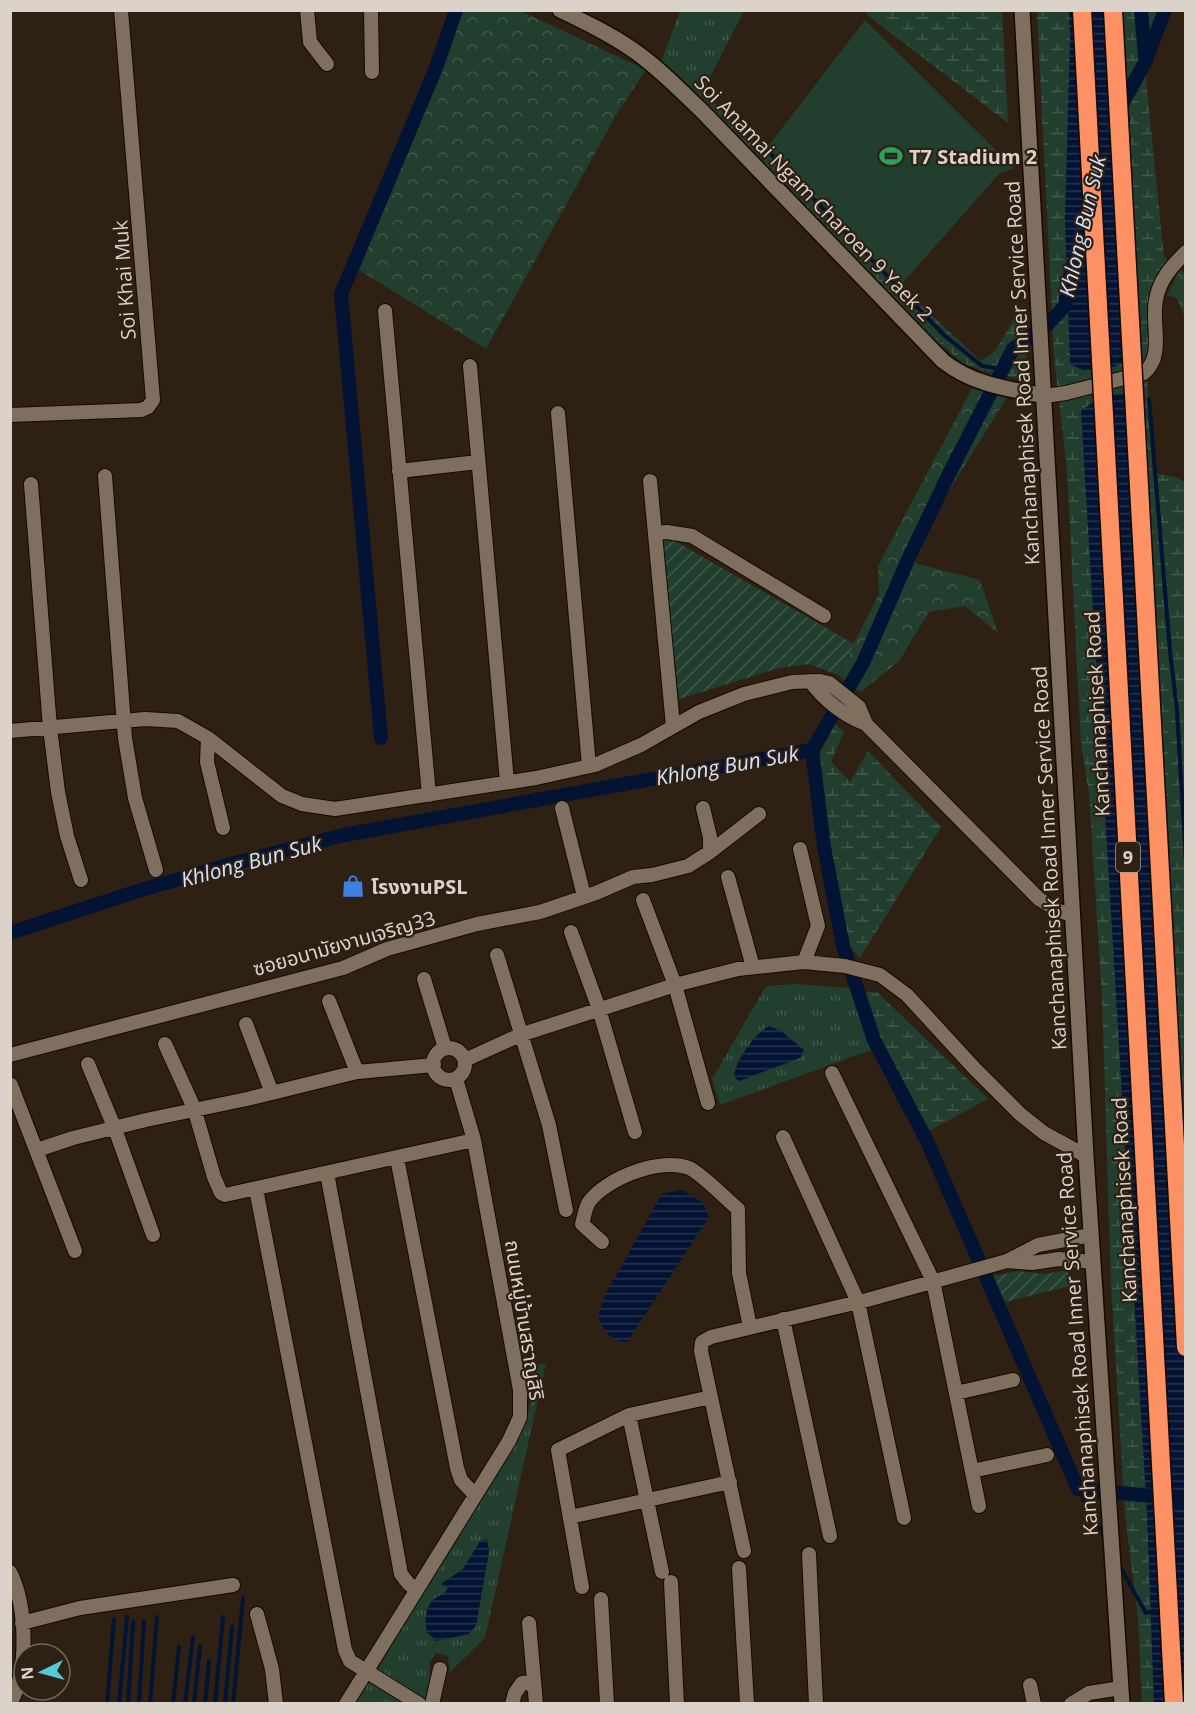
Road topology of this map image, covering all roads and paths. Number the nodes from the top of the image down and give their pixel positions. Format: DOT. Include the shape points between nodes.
graph roads {
  1 [pos="121,10"];
  2 [pos="307,10"];
  3 [pos="371,10"];
  4 [pos="560,10"];
  5 [pos="1022,10"];
  6 [pos="1082,10"];
  7 [pos="1113,10"];
  8 [pos="327,64"];
  9 [pos="372,72"];
  10 [pos="1185,252"];
  11 [pos="385,310"];
  12 [pos="470,366"];
  13 [pos="1045,396"];
  14 [pos="558,413"];
  15 [pos="10,415"];
  16 [pos="478,462"];
  17 [pos="399,471"];
  18 [pos="105,476"];
  19 [pos="650,481"];
  20 [pos="31,483"];
  21 [pos="655,533"];
  22 [pos="824,616"];
  23 [pos="825,688"];
  24 [pos="123,721"];
  25 [pos="859,722"];
  26 [pos="673,726"];
  27 [pos="50,728"];
  28 [pos="10,731"];
  29 [pos="208,738"];
  30 [pos="589,766"];
  31 [pos="507,782"];
  32 [pos="429,795"];
  33 [pos="561,808"];
  34 [pos="703,808"];
  35 [pos="759,814"];
  36 [pos="223,828"];
  37 [pos="800,849"];
  38 [pos="710,852"];
  39 [pos="156,870"];
  40 [pos="728,878"];
  41 [pos="81,880"];
  42 [pos="584,896"];
  43 [pos="644,900"];
  44 [pos="1072,915"];
  45 [pos="571,932"];
  46 [pos="497,956"];
  47 [pos="804,962"];
  48 [pos="753,967"];
  49 [pos="424,979"];
  50 [pos="675,985"];
  51 [pos="329,1001"];
  52 [pos="599,1009"];
  53 [pos="246,1024"];
  54 [pos="520,1035"];
  55 [pos="165,1044"];
  56 [pos="445,1048"];
  57 [pos="10,1055"];
  58 [pos="465,1060"];
  59 [pos="88,1064"];
  60 [pos="434,1065"];
  61 [pos="357,1072"];
  62 [pos="832,1073"];
  63 [pos="456,1079"];
  64 [pos="11,1085"];
  65 [pos="272,1093"];
  66 [pos="708,1103"];
  67 [pos="194,1108"];
  68 [pos="115,1129"];
  69 [pos="635,1132"];
  70 [pos="783,1137"];
  71 [pos="474,1140"];
  72 [pos="37,1150"];
  73 [pos="1086,1156"];
  74 [pos="397,1158"];
  75 [pos="327,1173"];
  76 [pos="256,1189"];
  77 [pos="566,1210"];
  78 [pos="153,1235"];
  79 [pos="1091,1235"];
  80 [pos="602,1242"];
  81 [pos="75,1251"];
  82 [pos="1007,1260"];
  83 [pos="1093,1262"];
  84 [pos="933,1281"];
  85 [pos="858,1302"];
  86 [pos="783,1319"];
  87 [pos="750,1327"];
  88 [pos="1185,1347"];
  89 [pos="1013,1380"];
  90 [pos="956,1393"];
  91 [pos="711,1397"];
  92 [pos="629,1414"];
  93 [pos="1047,1455"];
  94 [pos="972,1471"];
  95 [pos="730,1482"];
  96 [pos="475,1495"];
  97 [pos="647,1500"];
  98 [pos="979,1506"];
  99 [pos="570,1517"];
  100 [pos="904,1518"];
  101 [pos="830,1536"];
  102 [pos="744,1551"];
  103 [pos="808,1554"];
  104 [pos="739,1568"];
  105 [pos="10,1572"];
  106 [pos="233,1585"];
  107 [pos="582,1587"];
  108 [pos="416,1590"];
  109 [pos="601,1599"];
  110 [pos="257,1614"];
  111 [pos="22,1623"];
  112 [pos="530,1623"];
  113 [pos="440,1669"];
  114 [pos="367,1671"];
  115 [pos="1030,1685"];
  116 [pos="1121,1688"];
  117 [pos="536,1697"];
  118 [pos="10,1703"];
  119 [pos="276,1704"];
  120 [pos="346,1704"];
  121 [pos="419,1704"];
  122 [pos="432,1704"];
  123 [pos="512,1704"];
  124 [pos="607,1704"];
  125 [pos="677,1704"];
  126 [pos="747,1704"];
  127 [pos="816,1704"];
  128 [pos="1034,1704"];
  129 [pos="1071,1704"];
  130 [pos="1122,1704"];
  131 [pos="1174,1704"];
  1 -- 15 [label="street, Soi Khai Muk" via="153,400 141,410"];
  2 -- 8 [label="street" via="310,42"];
  3 -- 9 [label="street"];
  4 -- 13 [label="main road, Soi Anamai Ngam Charoen 9 Yaek 2" via="616,39 661,72 956,372"];
  5 -- 13 [label="main road, Kanchanaphisek Road Inner Service Road"];
  6 -- 131 [label="highway, Kanchanaphisek Road / 9, bridge"];
  7 -- 88 [label="highway, 9, bridge"];
  10 -- 13 [label="street" via="1170,268 1155,300 1155,355 1149,369"];
  11 -- 17 [label="street"];
  12 -- 16 [label="street"];
  13 -- 44 [label="main road, Kanchanaphisek Road Inner Service Road"];
  14 -- 30 [label="street"];
  16 -- 17 [label="street"];
  16 -- 31 [label="street"];
  17 -- 32 [label="street"];
  18 -- 24 [label="street"];
  19 -- 21 [label="street"];
  20 -- 27 [label="street"];
  21 -- 22 [label="street" via="692,536"];
  21 -- 26 [label="street"];
  23 -- 25 [label="street"];
  23 -- 25 [label="street" via="860,707"];
  23 -- 26 [label="street" via="810,681 792,682 744,694"];
  24 -- 27 [label="street"];
  24 -- 29 [label="street" via="178,721"];
  24 -- 39 [label="street" via="135,798"];
  25 -- 44 [label="street" via="1039,899"];
  26 -- 30 [label="street" via="641,745"];
  27 -- 28 [label="street"];
  27 -- 41 [label="street" via="58,792"];
  29 -- 32 [label="street" via="269,787 302,804 334,809"];
  29 -- 36 [label="street" via="207,762"];
  30 -- 31 [label="street"];
  31 -- 32 [label="street"];
  33 -- 42 [label="street"];
  34 -- 38 [label="street"];
  35 -- 38 [label="street, ซอยอนามัยงามเจริญ33"];
  37 -- 47 [label="street" via="818,926"];
  38 -- 42 [label="street, ซอยอนามัยงามเจริญ33" via="688,866 633,877"];
  40 -- 48 [label="street"];
  42 -- 57 [label="street, ซอยอนามัยงามเจริญ33" via="540,912 477,924 387,949 343,968"];
  43 -- 50 [label="street"];
  44 -- 73 [label="main road, Kanchanaphisek Road Inner Service Road"];
  45 -- 52 [label="street"];
  46 -- 54 [label="street"];
  47 -- 48 [label="street"];
  47 -- 73 [label="street" via="880,975 907,995 1020,1114 1044,1133"];
  48 -- 50 [label="street"];
  49 -- 56 [label="street"];
  50 -- 52 [label="street"];
  50 -- 66 [label="street"];
  51 -- 61 [label="street"];
  52 -- 54 [label="street"];
  52 -- 69 [label="street"];
  53 -- 65 [label="street"];
  54 -- 58 [label="street"];
  54 -- 77 [label="street" via="549,1125"];
  55 -- 67 [label="street"];
  56 -- 58 [label="street" via="458,1050"];
  56 -- 60 [label="street" via="435,1055"];
  58 -- 63 [label="street" via="465,1068"];
  59 -- 68 [label="street"];
  60 -- 61 [label="street"];
  60 -- 63 [label="street" via="440,1077"];
  61 -- 65 [label="street"];
  62 -- 84 [label="street"];
  63 -- 71 [label="street, ถนนหมู่บ้านสราญสิริ"];
  64 -- 72 [label="street"];
  65 -- 67 [label="street"];
  67 -- 68 [label="street"];
  67 -- 76 [label="street" via="221,1193 230,1195"];
  68 -- 72 [label="street"];
  68 -- 78 [label="street"];
  70 -- 85 [label="street"];
  71 -- 74 [label="street"];
  71 -- 96 [label="street, ถนนหมู่บ้านสราญสิริ" via="521,1404 516,1429"];
  72 -- 81 [label="street"];
  73 -- 79 [label="main road, Kanchanaphisek Road Inner Service Road"];
  74 -- 75 [label="street"];
  74 -- 96 [label="street" via="458,1468 461,1480"];
  75 -- 76 [label="street"];
  75 -- 108 [label="street" via="401,1574"];
  76 -- 114 [label="street" via="345,1650 350,1661"];
  79 -- 82 [label="street" via="1038,1245"];
  79 -- 83 [label="main road, Kanchanaphisek Road Inner Service Road"];
  80 -- 87 [label="street" via="582,1224 589,1203 612,1181 649,1168 673,1164 690,1168 738,1209 739,1273"];
  82 -- 83 [label="street"];
  82 -- 84 [label="street"];
  83 -- 116 [label="main road, Kanchanaphisek Road Inner Service Road"];
  84 -- 85 [label="street"];
  84 -- 90 [label="street"];
  85 -- 86 [label="street"];
  85 -- 100 [label="street"];
  86 -- 87 [label="street"];
  86 -- 101 [label="street"];
  87 -- 91 [label="street" via="702,1342"];
  89 -- 90 [label="street"];
  90 -- 94 [label="street"];
  91 -- 92 [label="street"];
  91 -- 95 [label="street"];
  92 -- 97 [label="street"];
  92 -- 99 [label="street" via="558,1450"];
  93 -- 94 [label="street"];
  94 -- 98 [label="street"];
  95 -- 97 [label="street"];
  95 -- 102 [label="street"];
  96 -- 108 [label="street, ถนนหมู่บ้านสราญสิริ"];
  97 -- 99 [label="street"];
  97 -- 125 [label="street" via="666,1577"];
  99 -- 107 [label="street"];
  103 -- 127 [label="street"];
  104 -- 126 [label="street"];
  105 -- 111 [label="street"];
  106 -- 111 [label="street" via="80,1608"];
  108 -- 114 [label="street, ถนนหมู่บ้านสราญสิริ"];
  109 -- 124 [label="street"];
  110 -- 119 [label="street" via="272,1669"];
  111 -- 118 [label="street" via="22,1668"];
  112 -- 117 [label="street"];
  113 -- 122 [label="street"];
  114 -- 120 [label="street, ถนนหมู่บ้านสราญสิริ"];
  114 -- 121 [label="street"];
  115 -- 128 [label="street"];
  116 -- 129 [label="street" via="1089,1693"];
  116 -- 130 [label="main road, Kanchanaphisek Road Inner Service Road"];
  117 -- 123 [label="street" via="530,1682 522,1683"];
}
